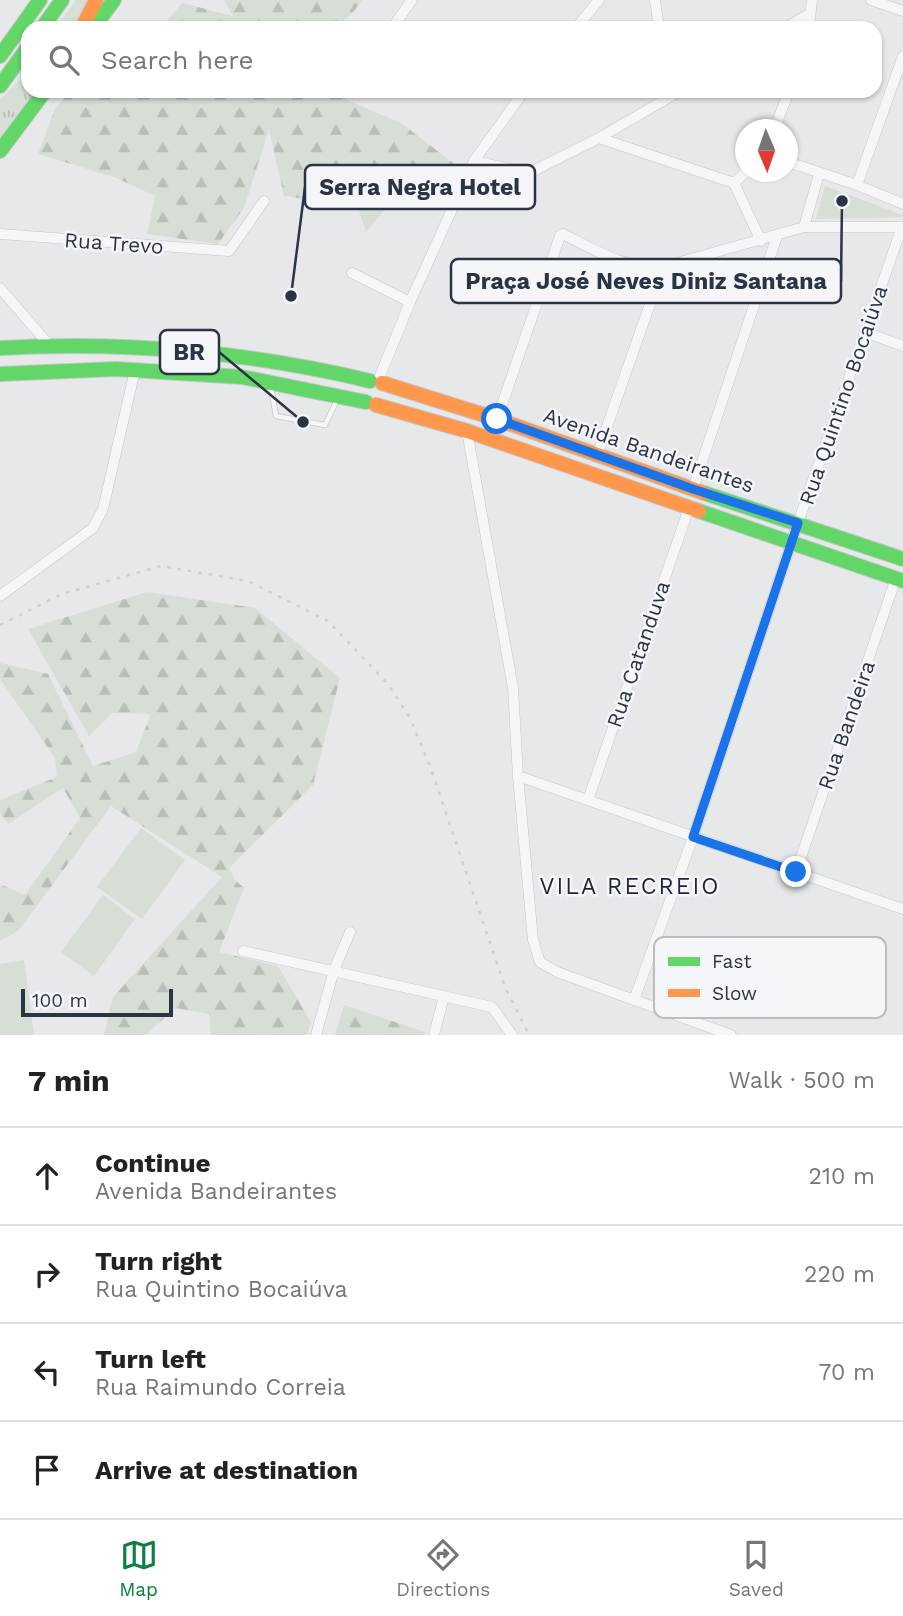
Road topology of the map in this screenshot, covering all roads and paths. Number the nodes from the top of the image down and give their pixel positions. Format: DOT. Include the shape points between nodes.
graph roads {
  1 [pos="32,0"];
  2 [pos="40,0"];
  3 [pos="62,0"];
  4 [pos="96,0"];
  5 [pos="114,0"];
  6 [pos="412,0"];
  7 [pos="599,0"];
  8 [pos="655,0"];
  9 [pos="812,0"];
  10 [pos="872,0"];
  11 [pos="903,11"];
  12 [pos="809,14"];
  13 [pos="23,21"];
  14 [pos="24,21"];
  15 [pos="47,21"];
  16 [pos="86,21"];
  17 [pos="98,21"];
  18 [pos="397,21"];
  19 [pos="582,21"];
  20 [pos="658,21"];
  21 [pos="797,21"];
  22 [pos="809,21"];
  23 [pos="21,25"];
  24 [pos="0,55"];
  25 [pos="903,56"];
  26 [pos="21,57"];
  27 [pos="0,86"];
  28 [pos="40,98"];
  29 [pos="519,98"];
  30 [pos="663,98"];
  31 [pos="786,98"];
  32 [pos="778,119"];
  33 [pos="599,138"];
  34 [pos="0,151"];
  35 [pos="474,161"];
  36 [pos="798,166"];
  37 [pos="820,174"];
  38 [pos="734,183"];
  39 [pos="857,185"];
  40 [pos="264,201"];
  41 [pos="903,204"];
  42 [pos="804,227"];
  43 [pos="903,227"];
  44 [pos="0,234"];
  45 [pos="777,236"];
  46 [pos="761,241"];
  47 [pos="663,267"];
  48 [pos="352,273"];
  49 [pos="0,288"];
  50 [pos="410,302"];
  51 [pos="865,332"];
  52 [pos="0,340"];
  53 [pos="25,346"];
  54 [pos="50,346"];
  55 [pos="903,346"];
  56 [pos="0,348"];
  57 [pos="135,370"];
  58 [pos="0,374"];
  59 [pos="270,382"];
  60 [pos="376,382"];
  61 [pos="339,396"];
  62 [pos="371,403"];
  63 [pos="497,419"];
  64 [pos="467,431"];
  65 [pos="597,455"];
  66 [pos="693,489"];
  67 [pos="689,508"];
  68 [pos="798,523"];
  69 [pos="791,544"];
  70 [pos="903,557"];
  71 [pos="900,580"];
  72 [pos="0,596"];
  73 [pos="518,776"];
  74 [pos="588,800"];
  75 [pos="693,837"];
  76 [pos="796,872"];
  77 [pos="902,907"];
  78 [pos="350,932"];
  79 [pos="657,937"];
  80 [pos="654,945"];
  81 [pos="243,951"];
  82 [pos="334,970"];
  83 [pos="444,996"];
  84 [pos="634,1000"];
  85 [pos="654,1007"];
  86 [pos="684,1018"];
  87 [pos="316,1035"];
  88 [pos="434,1035"];
  89 [pos="512,1035"];
  90 [pos="731,1035"];
  1 -- 13 [label="main road"];
  2 -- 14 [label="main road"];
  3 -- 15 [label="main road"];
  4 -- 16 [label="main road"];
  5 -- 17 [label="main road"];
  6 -- 18 [label="street"];
  7 -- 19 [label="street"];
  8 -- 20 [label="street"];
  9 -- 12 [label="street"];
  10 -- 11 [label="street"];
  12 -- 21 [label="street"];
  12 -- 22 [label="street"];
  23 -- 24 [label="main road"];
  25 -- 39 [label="street"];
  26 -- 27 [label="main road"];
  28 -- 34 [label="main road"];
  29 -- 35 [label="street"];
  30 -- 33 [label="street"];
  31 -- 32 [label="street"];
  33 -- 35 [label="street" via="529,173"];
  33 -- 38 [label="street"];
  35 -- 50 [label="street"];
  36 -- 37 [label="street"];
  37 -- 39 [label="street"];
  37 -- 42 [label="street"];
  38 -- 46 [label="street"];
  39 -- 41 [label="street"];
  40 -- 44 [label="street, Rua Trevo" via="229,251"];
  42 -- 43 [label="street"];
  42 -- 45 [label="street"];
  43 -- 51 [label="street, Rua Quintino Bocaiúva"];
  45 -- 46 [label="street"];
  45 -- 66 [label="street"];
  46 -- 47 [label="street"];
  47 -- 63 [label="street" via="644,269 563,234 557,238"];
  47 -- 65 [label="street"];
  48 -- 50 [label="street"];
  49 -- 54 [label="street"];
  50 -- 60 [label="street"];
  51 -- 55 [label="street"];
  51 -- 68 [label="street, Rua Quintino Bocaiúva"];
  52 -- 53 [label="lane"];
  53 -- 54 [label="main road, Avenida Bandeirantes"];
  53 -- 56 [label="main road, Avenida Bandeirantes"];
  54 -- 60 [label="main road, Avenida Bandeirantes" via="233,357"];
  57 -- 58 [label="main road, Avenida Bandeirantes"];
  57 -- 59 [label="main road, Avenida Bandeirantes"];
  57 -- 72 [label="street" via="103,509 93,528"];
  59 -- 61 [label="main road, Avenida Bandeirantes"];
  59 -- 61 [label="lane" via="276,416 325,425"];
  60 -- 62 [label="main road" via="362,391"];
  60 -- 62 [label="main road" via="387,394 383,401"];
  60 -- 63 [label="main road, Avenida Bandeirantes"];
  61 -- 62 [label="main road, Avenida Bandeirantes"];
  62 -- 64 [label="main road, Avenida Bandeirantes"];
  63 -- 65 [label="main road, Avenida Bandeirantes"];
  64 -- 67 [label="main road, Avenida Bandeirantes"];
  64 -- 73 [label="street" via="513,688"];
  65 -- 66 [label="main road, Avenida Bandeirantes"];
  66 -- 68 [label="main road, Avenida Bandeirantes"];
  67 -- 69 [label="main road, Avenida Bandeirantes"];
  67 -- 74 [label="street, Rua Catanduva"];
  68 -- 69 [label="street, Rua Quintino Bocaiúva"];
  68 -- 70 [label="main road, Avenida Bandeirantes"];
  69 -- 71 [label="main road, Avenida Bandeirantes"];
  69 -- 75 [label="street"];
  71 -- 76 [label="street, Rua Bandeira"];
  73 -- 74 [label="street"];
  73 -- 84 [label="street" via="533,940 540,962"];
  74 -- 75 [label="street"];
  75 -- 76 [label="street"];
  75 -- 79 [label="street"];
  76 -- 77 [label="street"];
  78 -- 82 [label="street"];
  80 -- 84 [label="street"];
  81 -- 82 [label="street"];
  82 -- 83 [label="street"];
  82 -- 87 [label="street"];
  83 -- 88 [label="street"];
  83 -- 89 [label="street" via="492,1007"];
  84 -- 85 [label="street"];
  86 -- 90 [label="street"];
}
